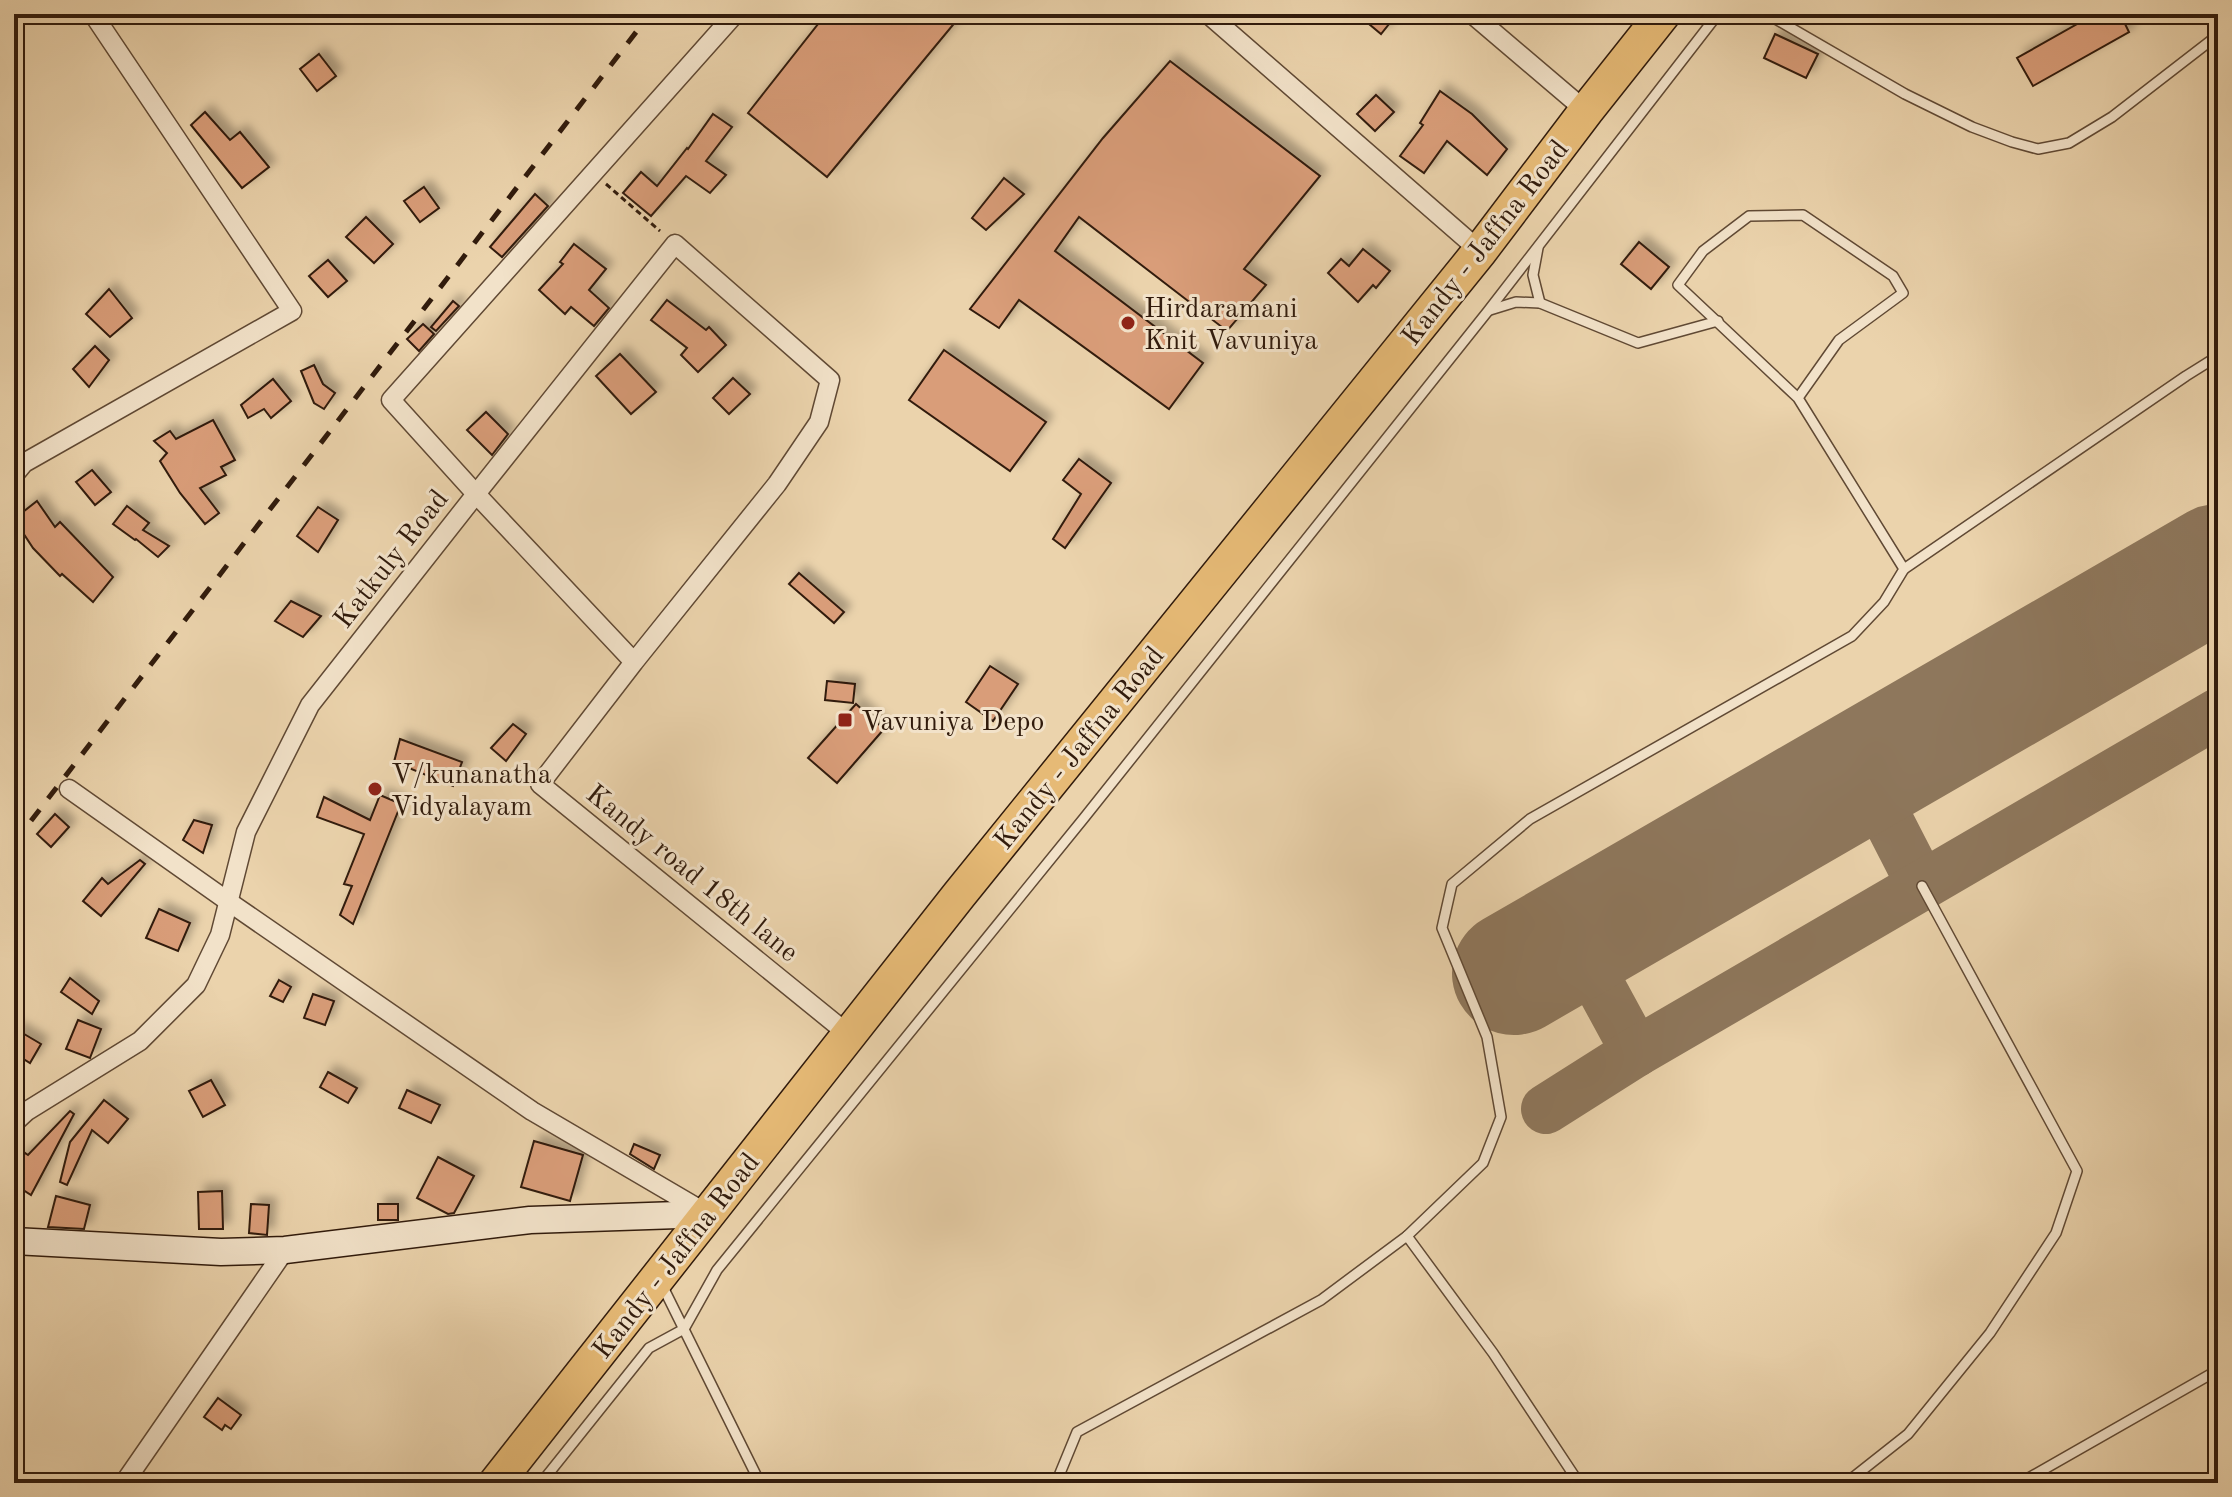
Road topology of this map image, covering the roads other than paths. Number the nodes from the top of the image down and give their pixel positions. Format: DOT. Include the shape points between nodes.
graph roads {
  1 [pos="93,14"];
  2 [pos="735,14"];
  3 [pos="1208,14"];
  4 [pos="1472,14"];
  5 [pos="1663,14"];
  6 [pos="1718,14"];
  7 [pos="1767,14"];
  8 [pos="2218,35"];
  9 [pos="1586,111"];
  10 [pos="1539,245"];
  11 [pos="1480,251"];
  12 [pos="1540,303"];
  13 [pos="1488,311"];
  14 [pos="1718,321"];
  15 [pos="2218,356"];
  16 [pos="1798,398"];
  17 [pos="14,475"];
  18 [pos="476,494"];
  19 [pos="1904,569"];
  20 [pos="634,662"];
  21 [pos="69,789"];
  22 [pos="1922,886"];
  23 [pos="229,902"];
  24 [pos="848,1034"];
  25 [pos="14,1123"];
  26 [pos="708,1214"];
  27 [pos="1407,1236"];
  28 [pos="14,1241"];
  29 [pos="285,1250"];
  30 [pos="658,1277"];
  31 [pos="684,1329"];
  32 [pos="2218,1370"];
  33 [pos="124,1483"];
  34 [pos="496,1483"];
  35 [pos="541,1483"];
  36 [pos="760,1483"];
  37 [pos="1056,1483"];
  38 [pos="1579,1483"];
  39 [pos="1846,1483"];
  40 [pos="2020,1483"];
  1 -- 17 [label="street" via="292,311 24,463"];
  2 -- 18 [label="street, Katkuly Road" via="391,400"];
  3 -- 11 [label="street"];
  4 -- 9 [label="street"];
  5 -- 9 [label="highway, Kandy - Jaffna Road"];
  6 -- 10 [label="lane"];
  7 -- 8 [label="lane" via="1959,121 2038,149 2069,143 2112,117"];
  9 -- 11 [label="highway, Kandy - Jaffna Road"];
  10 -- 12 [label="lane" via="1533,275"];
  10 -- 13 [label="lane"];
  11 -- 24 [label="highway, Kandy - Jaffna Road"];
  12 -- 13 [label="lane" via="1516,302"];
  12 -- 14 [label="lane" via="1638,343"];
  13 -- 31 [label="lane" via="717,1270"];
  14 -- 16 [label="lane"];
  14 -- 16 [label="lane" via="1678,285 1703,251 1749,216 1803,215 1893,276 1903,293 1839,340"];
  15 -- 19 [label="lane"];
  16 -- 19 [label="lane"];
  18 -- 20 [label="street"];
  18 -- 20 [label="street" via="675,244 830,380 819,422 777,484"];
  18 -- 23 [label="street, Katkuly Road" via="310,705 246,832"];
  19 -- 27 [label="lane" via="1884,602 1852,636 1530,819 1452,884 1442,928 1487,1037 1501,1117 1483,1163"];
  20 -- 24 [label="street, Kandy road 18th lane" via="540,784"];
  21 -- 23 [label="street"];
  22 -- 39 [label="lane" via="2077,1171 2056,1233 1990,1333 1908,1434"];
  23 -- 25 [label="street, Katkuly Road" via="196,985 140,1041"];
  23 -- 26 [label="street" via="532,1111"];
  24 -- 26 [label="highway, Kandy - Jaffna Road"];
  26 -- 29 [label="street" via="530,1220"];
  26 -- 30 [label="highway, Kandy - Jaffna Road"];
  27 -- 37 [label="lane" via="1321,1300 1077,1432"];
  27 -- 38 [label="lane"];
  28 -- 29 [label="street" via="221,1252"];
  29 -- 33 [label="street"];
  30 -- 31 [label="lane"];
  30 -- 34 [label="highway, Kandy - Jaffna Road"];
  31 -- 35 [label="lane" via="649,1348"];
  31 -- 36 [label="lane"];
  32 -- 40 [label="lane"];
}
